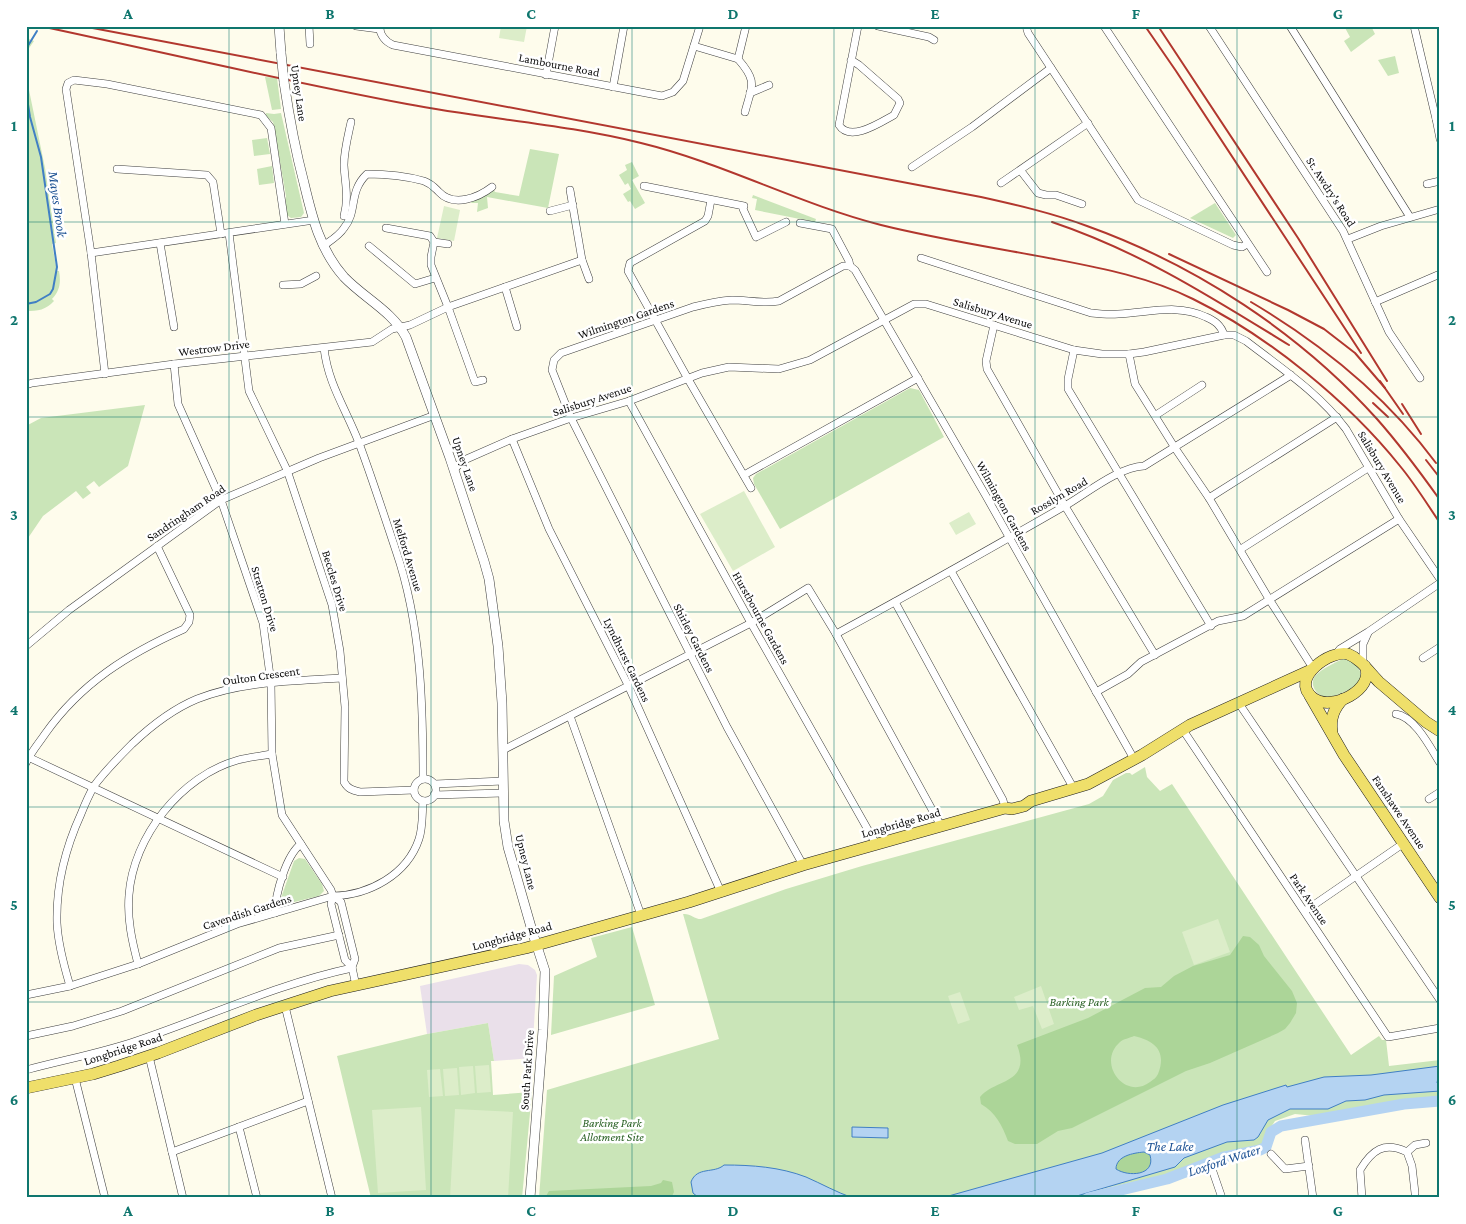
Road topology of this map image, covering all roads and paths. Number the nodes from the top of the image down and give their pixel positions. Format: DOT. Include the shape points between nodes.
graph roads {
  1 [pos="279,26"];
  2 [pos="309,26"];
  3 [pos="356,26"];
  4 [pos="555,26"];
  5 [pos="624,26"];
  6 [pos="700,26"];
  7 [pos="746,26"];
  8 [pos="858,26"];
  9 [pos="878,26"];
  10 [pos="1026,26"];
  11 [pos="1104,26"];
  12 [pos="1208,26"];
  13 [pos="1290,26"];
  14 [pos="1414,26"];
  15 [pos="379,28"];
  16 [pos="934,40"];
  17 [pos="310,44"];
  18 [pos="694,46"];
  19 [pos="738,59"];
  20 [pos="851,60"];
  21 [pos="1051,68"];
  22 [pos="546,74"];
  23 [pos="768,85"];
  24 [pos="613,87"];
  25 [pos="750,93"];
  26 [pos="745,112"];
  27 [pos="1438,121"];
  28 [pos="351,122"];
  29 [pos="1088,123"];
  30 [pos="1440,139"];
  31 [pos="912,167"];
  32 [pos="117,169"];
  33 [pos="1022,171"];
  34 [pos="347,180"];
  35 [pos="1440,181"];
  36 [pos="1001,183"];
  37 [pos="1427,184"];
  38 [pos="492,186"];
  39 [pos="644,186"];
  40 [pos="356,188"];
  41 [pos="570,190"];
  42 [pos="711,200"];
  43 [pos="1082,204"];
  44 [pos="573,205"];
  45 [pos="1440,209"];
  46 [pos="550,211"];
  47 [pos="344,216"];
  48 [pos="1410,217"];
  49 [pos="314,220"];
  50 [pos="786,222"];
  51 [pos="800,223"];
  52 [pos="285,224"];
  53 [pos="386,228"];
  54 [pos="229,233"];
  55 [pos="221,234"];
  56 [pos="1348,239"];
  57 [pos="434,242"];
  58 [pos="160,243"];
  59 [pos="448,244"];
  60 [pos="1247,244"];
  61 [pos="322,246"];
  62 [pos="369,246"];
  63 [pos="91,253"];
  64 [pos="921,258"];
  65 [pos="582,260"];
  66 [pos="850,266"];
  67 [pos="1268,272"];
  68 [pos="1440,274"];
  69 [pos="316,276"];
  70 [pos="435,278"];
  71 [pos="589,278"];
  72 [pos="283,285"];
  73 [pos="505,287"];
  74 [pos="1375,302"];
  75 [pos="448,307"];
  76 [pos="654,320"];
  77 [pos="883,320"];
  78 [pos="994,324"];
  79 [pos="174,327"];
  80 [pos="401,327"];
  81 [pos="517,327"];
  82 [pos="1224,335"];
  83 [pos="324,348"];
  84 [pos="1074,350"];
  85 [pos="1129,354"];
  86 [pos="245,356"];
  87 [pos="174,364"];
  88 [pos="105,374"];
  89 [pos="1291,375"];
  90 [pos="918,378"];
  91 [pos="1420,378"];
  92 [pos="688,379"];
  93 [pos="483,380"];
  94 [pos="26,385"];
  95 [pos="1202,386"];
  96 [pos="629,401"];
  97 [pos="435,415"];
  98 [pos="1156,415"];
  99 [pos="1337,417"];
  100 [pos="571,418"];
  101 [pos="512,439"];
  102 [pos="358,443"];
  103 [pos="1175,448"];
  104 [pos="1368,468"];
  105 [pos="287,470"];
  106 [pos="454,470"];
  107 [pos="1119,474"];
  108 [pos="744,475"];
  109 [pos="752,488"];
  110 [pos="1210,498"];
  111 [pos="221,500"];
  112 [pos="1065,506"];
  113 [pos="1399,519"];
  114 [pos="1008,537"];
  115 [pos="157,546"];
  116 [pos="1241,549"];
  117 [pos="950,571"];
  118 [pos="1439,583"];
  119 [pos="1269,599"];
  120 [pos="895,602"];
  121 [pos="751,623"];
  122 [pos="1210,626"];
  123 [pos="1368,632"];
  124 [pos="836,634"];
  125 [pos="26,646"];
  126 [pos="1440,647"];
  127 [pos="689,654"];
  128 [pos="1155,655"];
  129 [pos="1335,655"];
  130 [pos="1423,658"];
  131 [pos="1364,665"];
  132 [pos="1312,669"];
  133 [pos="342,678"];
  134 [pos="1282,682"];
  135 [pos="271,683"];
  136 [pos="628,685"];
  137 [pos="1388,689"];
  138 [pos="1096,692"];
  139 [pos="1308,692"];
  140 [pos="1351,694"];
  141 [pos="1238,702"];
  142 [pos="1396,714"];
  143 [pos="570,716"];
  144 [pos="1182,730"];
  145 [pos="1440,731"];
  146 [pos="1336,741"];
  147 [pos="503,750"];
  148 [pos="1437,752"];
  149 [pos="272,754"];
  150 [pos="27,759"];
  151 [pos="1134,759"];
  152 [pos="1440,763"];
  153 [pos="423,779"];
  154 [pos="503,781"];
  155 [pos="435,784"];
  156 [pos="93,788"];
  157 [pos="1074,789"];
  158 [pos="414,790"];
  159 [pos="1440,792"];
  160 [pos="503,793"];
  161 [pos="434,795"];
  162 [pos="1429,799"];
  163 [pos="423,801"];
  164 [pos="1005,808"];
  165 [pos="158,819"];
  166 [pos="941,826"];
  167 [pos="1404,843"];
  168 [pos="301,844"];
  169 [pos="876,844"];
  170 [pos="803,865"];
  171 [pos="1356,876"];
  172 [pos="283,878"];
  173 [pos="721,892"];
  174 [pos="333,896"];
  175 [pos="1440,898"];
  176 [pos="1305,911"];
  177 [pos="275,913"];
  178 [pos="641,915"];
  179 [pos="339,935"];
  180 [pos="536,946"];
  181 [pos="138,964"];
  182 [pos="352,967"];
  183 [pos="70,986"];
  184 [pos="356,986"];
  185 [pos="26,995"];
  186 [pos="1440,1000"];
  187 [pos="285,1006"];
  188 [pos="1440,1028"];
  189 [pos="26,1036"];
  190 [pos="149,1056"];
  191 [pos="26,1070"];
  192 [pos="75,1078"];
  193 [pos="26,1088"];
  194 [pos="308,1101"];
  195 [pos="239,1127"];
  196 [pos="1305,1140"];
  197 [pos="1426,1143"];
  198 [pos="172,1152"];
  199 [pos="1407,1152"];
  200 [pos="1271,1154"];
  201 [pos="1309,1166"];
  202 [pos="1212,1169"];
  203 [pos="1415,1193"];
  204 [pos="105,1198"];
  205 [pos="183,1198"];
  206 [pos="258,1198"];
  207 [pos="332,1198"];
  208 [pos="530,1198"];
  209 [pos="1222,1198"];
  210 [pos="1314,1198"];
  211 [pos="1362,1198"];
  1 -- 49 [label="street, Upney Lane, bridge" via="284,82 296,150"];
  2 -- 17 [label="street"];
  3 -- 15 [label="street"];
  4 -- 22 [label="street"];
  5 -- 24 [label="street"];
  6 -- 18 [label="street, Lambourne Road"];
  7 -- 19 [label="street"];
  8 -- 20 [label="street"];
  9 -- 16 [label="street"];
  10 -- 21 [label="street"];
  11 -- 60 [label="street"];
  12 -- 56 [label="street, St. Awdry's Road"];
  13 -- 48 [label="street"];
  14 -- 27 [label="street"];
  15 -- 22 [label="street, Lambourne Road" via="388,42 394,45"];
  18 -- 19 [label="street"];
  18 -- 24 [label="street, Lambourne Road" via="682,81 673,92 662,96"];
  19 -- 25 [label="street" via="749,72 752,82"];
  20 -- 20 [label="street" via="839,121 841,129 860,132 894,115 900,103"];
  21 -- 29 [label="street"];
  21 -- 31 [label="street"];
  22 -- 24 [label="street, Lambourne Road"];
  23 -- 25 [label="street"];
  25 -- 26 [label="street"];
  27 -- 30 [label="street"];
  28 -- 34 [label="street" via="344,162"];
  29 -- 33 [label="street"];
  29 -- 60 [label="street" via="1138,200 1233,244 1242,247"];
  32 -- 55 [label="street" via="207,175 213,182"];
  33 -- 36 [label="street"];
  33 -- 43 [label="street" via="1038,193"];
  34 -- 40 [label="street"];
  34 -- 47 [label="street"];
  35 -- 37 [label="street"];
  38 -- 40 [label="street" via="483,194 456,199 448,198 425,182 367,174"];
  39 -- 42 [label="street"];
  40 -- 61 [label="street" via="345,228"];
  41 -- 44 [label="street"];
  42 -- 50 [label="street" via="744,206 756,237"];
  42 -- 76 [label="street" via="705,221 628,267 629,275"];
  44 -- 46 [label="street"];
  44 -- 65 [label="street"];
  45 -- 48 [label="street"];
  48 -- 56 [label="street"];
  49 -- 52 [label="street"];
  49 -- 61 [label="street, Upney Lane"];
  51 -- 66 [label="street, Wilmington Gardens" via="832,229"];
  52 -- 54 [label="street"];
  52 -- 63 [label="street" via="271,128 260,115 74,80 66,89"];
  53 -- 57 [label="street" via="430,236"];
  54 -- 55 [label="street"];
  54 -- 86 [label="street, Beccles Drive"];
  55 -- 58 [label="street"];
  56 -- 74 [label="street, St. Awdry's Road"];
  57 -- 59 [label="street"];
  57 -- 70 [label="street" via="430,262"];
  58 -- 63 [label="street"];
  58 -- 79 [label="street"];
  60 -- 67 [label="street"];
  61 -- 80 [label="street, Upney Lane" via="344,277"];
  62 -- 70 [label="street" via="415,284"];
  63 -- 88 [label="street"];
  64 -- 82 [label="street" via="1091,313 1117,315 1189,310 1216,322"];
  65 -- 71 [label="street"];
  65 -- 73 [label="street, Westrow Drive"];
  66 -- 76 [label="street, Wilmington Gardens" via="843,266 779,301 712,302"];
  66 -- 77 [label="street, Wilmington Gardens" via="866,287"];
  68 -- 74 [label="street"];
  69 -- 72 [label="street" via="301,284"];
  70 -- 75 [label="street"];
  73 -- 75 [label="street, Westrow Drive"];
  73 -- 81 [label="street"];
  74 -- 91 [label="street, St. Awdry's Road" via="1389,332"];
  75 -- 80 [label="street, Westrow Drive"];
  75 -- 93 [label="street" via="475,382"];
  76 -- 92 [label="street"];
  76 -- 100 [label="street, Wilmington Gardens" via="561,353 554,360 552,370"];
  77 -- 78 [label="street, Salisbury Avenue" via="914,304 926,304"];
  77 -- 90 [label="street, Wilmington Gardens"];
  77 -- 92 [label="street, Salisbury Avenue" via="791,367 729,367"];
  78 -- 84 [label="street, Salisbury Avenue"];
  78 -- 112 [label="street" via="986,365"];
  80 -- 83 [label="street, Westrow Drive" via="392,328 372,342"];
  80 -- 97 [label="street, Upney Lane"];
  82 -- 85 [label="street, Salisbury Avenue"];
  82 -- 89 [label="street, Salisbury Avenue" via="1240,337"];
  83 -- 86 [label="street, Westrow Drive"];
  83 -- 102 [label="street, Melford Avenue" via="330,380"];
  84 -- 85 [label="street, Salisbury Avenue"];
  84 -- 107 [label="street" via="1068,388"];
  85 -- 98 [label="street" via="1135,384"];
  86 -- 87 [label="street, Westrow Drive"];
  86 -- 105 [label="street, Beccles Drive" via="249,391"];
  87 -- 88 [label="street, Westrow Drive"];
  87 -- 111 [label="street, Stratton Drive" via="178,404"];
  88 -- 94 [label="street, Westrow Drive"];
  89 -- 99 [label="street, Salisbury Avenue"];
  89 -- 103 [label="street, Rosslyn Road"];
  90 -- 108 [label="street"];
  90 -- 114 [label="street, Wilmington Gardens"];
  92 -- 96 [label="street, Salisbury Avenue"];
  92 -- 108 [label="street"];
  95 -- 98 [label="street"];
  96 -- 100 [label="street, Salisbury Avenue"];
  96 -- 121 [label="street, Hurstbourne Gardens"];
  97 -- 102 [label="street, Sandringham Road"];
  97 -- 106 [label="street, Upney Lane"];
  98 -- 103 [label="street"];
  99 -- 104 [label="street, Salisbury Avenue"];
  99 -- 110 [label="street"];
  100 -- 101 [label="street, Salisbury Avenue"];
  100 -- 127 [label="street, Shirley Gardens"];
  101 -- 106 [label="street, Salisbury Avenue" via="462,461"];
  101 -- 136 [label="street, Lyndhurst Gardens" via="549,529"];
  102 -- 105 [label="street, Sandringham Road"];
  102 -- 153 [label="street, Melford Avenue" via="408,587 421,688"];
  103 -- 107 [label="street, Rosslyn Road" via="1144,466 1135,466"];
  103 -- 110 [label="street"];
  104 -- 113 [label="street, Salisbury Avenue"];
  104 -- 116 [label="street"];
  105 -- 111 [label="street, Sandringham Road"];
  105 -- 133 [label="street, Beccles Drive" via="332,605"];
  106 -- 147 [label="street, Upney Lane" via="489,579 498,646"];
  107 -- 112 [label="street, Rosslyn Road"];
  107 -- 122 [label="street"];
  108 -- 109 [label="street"];
  110 -- 116 [label="street"];
  111 -- 115 [label="street, Sandringham Road"];
  111 -- 135 [label="street, Stratton Drive" via="263,623"];
  112 -- 114 [label="street, Rosslyn Road"];
  112 -- 128 [label="street"];
  113 -- 118 [label="street, Salisbury Avenue"];
  113 -- 119 [label="street"];
  114 -- 117 [label="street, Rosslyn Road"];
  114 -- 138 [label="street, Wilmington Gardens"];
  115 -- 125 [label="street, Sandringham Road" via="69,610"];
  115 -- 150 [label="street" via="190,615 188,626 131,655 90,684 56,717"];
  116 -- 119 [label="street"];
  117 -- 120 [label="street, Rosslyn Road"];
  117 -- 157 [label="street"];
  118 -- 123 [label="street"];
  119 -- 122 [label="street" via="1243,616"];
  119 -- 132 [label="street"];
  120 -- 124 [label="street, Rosslyn Road"];
  120 -- 164 [label="street"];
  121 -- 124 [label="street" via="808,588"];
  121 -- 127 [label="street"];
  121 -- 169 [label="street, Hurstbourne Gardens"];
  122 -- 128 [label="street"];
  123 -- 129 [label="street"];
  123 -- 131 [label="street" via="1363,644"];
  124 -- 166 [label="street"];
  126 -- 130 [label="street"];
  127 -- 136 [label="street"];
  127 -- 170 [label="street, Shirley Gardens"];
  128 -- 138 [label="street"];
  129 -- 131 [label="main road" via="1348,654"];
  129 -- 132 [label="main road"];
  131 -- 137 [label="main road"];
  131 -- 140 [label="main road" via="1366,679"];
  132 -- 134 [label="main road, Longbridge Road"];
  132 -- 139 [label="main road" via="1306,681"];
  133 -- 135 [label="street, Oulton Crescent"];
  133 -- 158 [label="street, Beccles Drive" via="345,707 343,776 347,787 360,792"];
  134 -- 139 [label="main road" via="1292,681"];
  134 -- 141 [label="main road, Longbridge Road"];
  135 -- 149 [label="street, Stratton Drive"];
  135 -- 156 [label="street, Oulton Crescent" via="228,690 173,711 117,758"];
  136 -- 143 [label="street"];
  136 -- 173 [label="street, Lyndhurst Gardens"];
  137 -- 140 [label="main road" via="1374,686"];
  137 -- 145 [label="main road"];
  138 -- 151 [label="street, Wilmington Gardens"];
  139 -- 140 [label="main road" via="1314,699 1326,703"];
  139 -- 146 [label="main road, Fanshawe Avenue"];
  140 -- 146 [label="main road, Fanshawe Avenue" via="1337,706 1332,720"];
  141 -- 144 [label="main road, Longbridge Road"];
  141 -- 171 [label="street"];
  142 -- 148 [label="street" via="1414,724"];
  143 -- 147 [label="street"];
  143 -- 178 [label="street"];
  144 -- 151 [label="main road, Longbridge Road"];
  144 -- 176 [label="street, Park Avenue"];
  146 -- 167 [label="main road, Fanshawe Avenue"];
  147 -- 154 [label="street, Upney Lane"];
  148 -- 152 [label="street"];
  149 -- 165 [label="street" via="238,760 216,769 179,795"];
  149 -- 168 [label="street, Stratton Drive" via="282,815"];
  150 -- 156 [label="street"];
  151 -- 157 [label="main road, Longbridge Road"];
  153 -- 155 [label="street"];
  153 -- 158 [label="street"];
  154 -- 155 [label="street"];
  154 -- 160 [label="street, Upney Lane"];
  155 -- 161 [label="street"];
  156 -- 165 [label="street"];
  156 -- 183 [label="street, Oulton Crescent" via="67,846 59,884 57,924"];
  157 -- 164 [label="main road, Longbridge Road" via="1031,800 1024,806"];
  158 -- 163 [label="street"];
  159 -- 162 [label="street"];
  160 -- 161 [label="street"];
  160 -- 180 [label="street, Upney Lane" via="508,847"];
  161 -- 163 [label="street"];
  163 -- 174 [label="street, Cavendish Gardens" via="419,839 404,865 374,887"];
  164 -- 166 [label="main road, Longbridge Road"];
  165 -- 172 [label="street"];
  165 -- 181 [label="street" via="144,843 131,881 130,930"];
  166 -- 169 [label="main road, Longbridge Road"];
  167 -- 171 [label="street"];
  167 -- 175 [label="main road, Fanshawe Avenue"];
  168 -- 172 [label="street" via="293,852"];
  168 -- 174 [label="street, Stratton Drive"];
  169 -- 170 [label="main road, Longbridge Road"];
  170 -- 173 [label="main road, Longbridge Road"];
  171 -- 176 [label="street"];
  171 -- 186 [label="street"];
  172 -- 177 [label="street"];
  173 -- 178 [label="main road, Longbridge Road"];
  174 -- 177 [label="street, Cavendish Gardens"];
  174 -- 179 [label="street, Stratton Drive" via="331,904"];
  174 -- 182 [label="street, Stratton Drive" via="341,902 355,959"];
  176 -- 188 [label="street, Park Avenue" via="1388,1036"];
  177 -- 181 [label="street, Cavendish Gardens" via="238,924"];
  178 -- 180 [label="main road, Longbridge Road"];
  179 -- 182 [label="street, Stratton Drive" via="345,960"];
  179 -- 189 [label="street" via="280,948 122,1011"];
  180 -- 184 [label="main road, Longbridge Road"];
  180 -- 208 [label="street, South Park Drive" via="544,964 545,978"];
  181 -- 183 [label="street, Cavendish Gardens"];
  182 -- 184 [label="street, Stratton Drive"];
  182 -- 191 [label="street" via="246,999 135,1041"];
  183 -- 185 [label="street, Cavendish Gardens"];
  184 -- 187 [label="main road, Longbridge Road"];
  187 -- 190 [label="main road, Longbridge Road"];
  187 -- 194 [label="street"];
  190 -- 192 [label="main road, Longbridge Road"];
  190 -- 198 [label="street"];
  192 -- 193 [label="main road, Longbridge Road"];
  192 -- 204 [label="street"];
  194 -- 195 [label="street"];
  194 -- 207 [label="street"];
  195 -- 198 [label="street"];
  195 -- 206 [label="street"];
  196 -- 201 [label="street"];
  197 -- 199 [label="street" via="1415,1145"];
  198 -- 205 [label="street"];
  199 -- 203 [label="street"];
  199 -- 211 [label="street" via="1389,1147 1370,1155 1359,1174"];
  200 -- 201 [label="street" via="1285,1169"];
  201 -- 210 [label="street"];
  202 -- 209 [label="street"];
}
